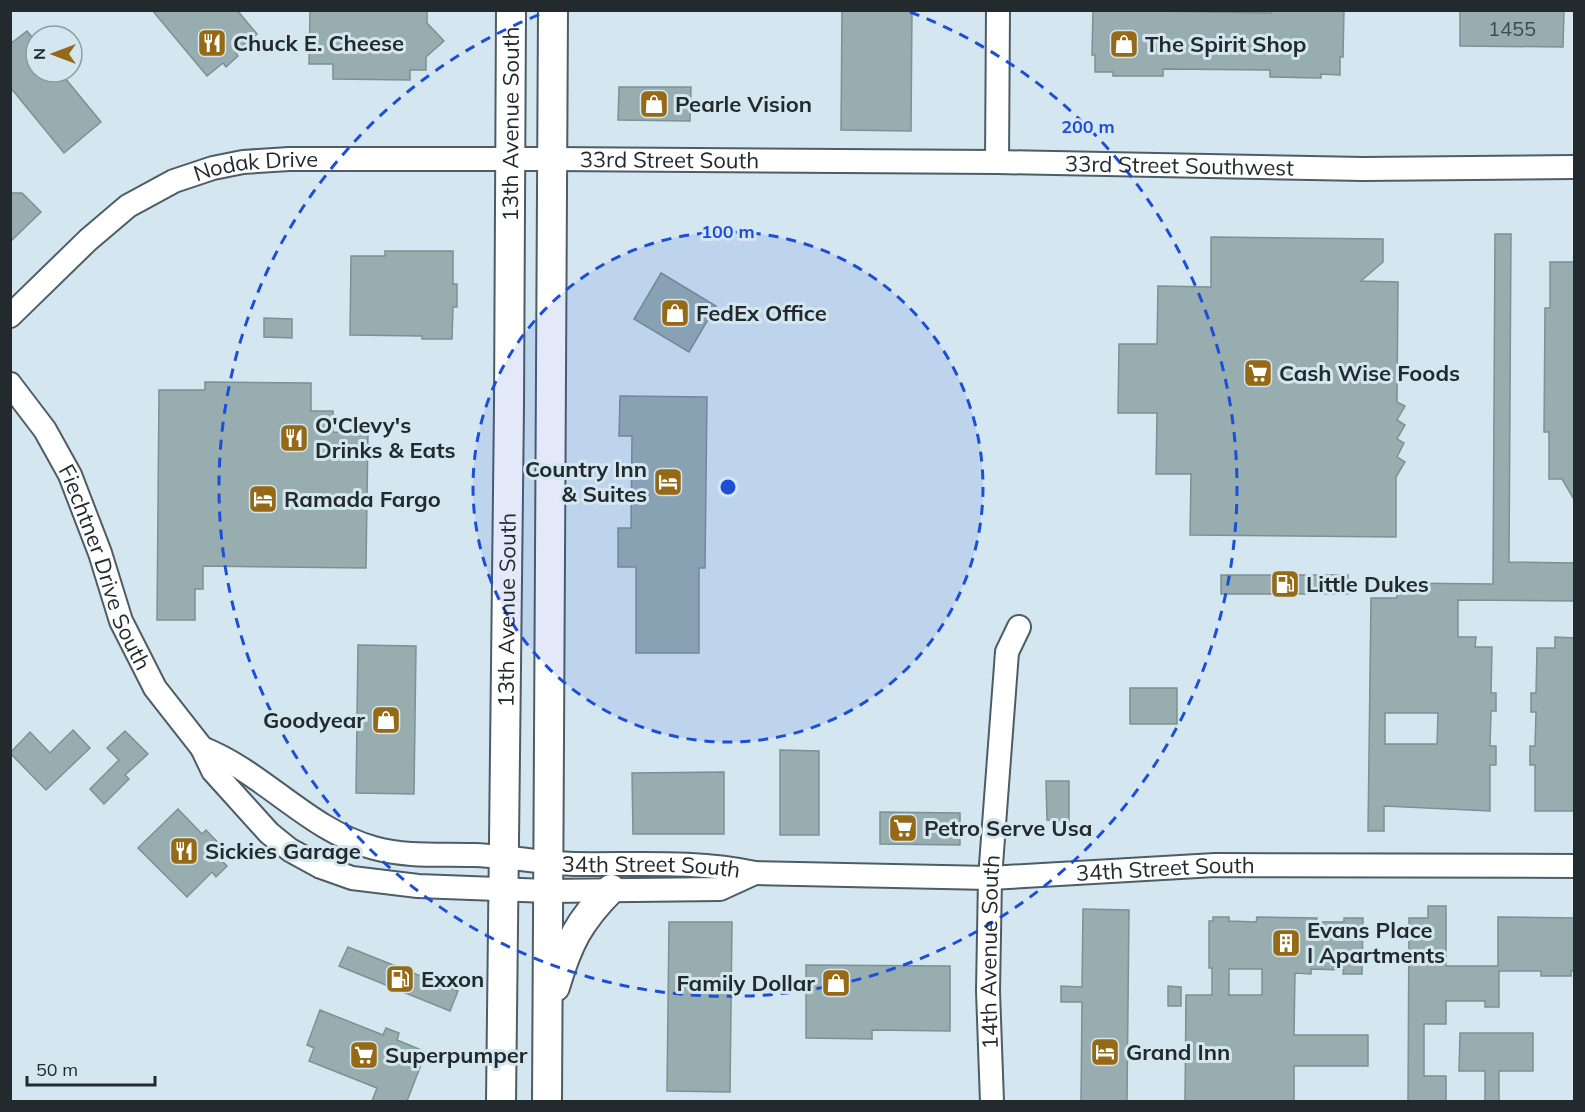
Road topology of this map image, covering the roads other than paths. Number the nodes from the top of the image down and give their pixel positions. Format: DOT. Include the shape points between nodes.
graph roads {
  1 [pos="511,10"];
  2 [pos="553,10"];
  3 [pos="998,10"];
  4 [pos="510,159"];
  5 [pos="552,159"];
  6 [pos="786,160"];
  7 [pos="997,162"];
  8 [pos="1575,167"];
  9 [pos="10,316"];
  10 [pos="10,384"];
  11 [pos="509,405"];
  12 [pos="550,569"];
  13 [pos="1019,627"];
  14 [pos="202,748"];
  15 [pos="504,858"];
  16 [pos="548,862"];
  17 [pos="1575,866"];
  18 [pos="755,873"];
  19 [pos="990,878"];
  20 [pos="503,889"];
  21 [pos="611,889"];
  22 [pos="548,891"];
  23 [pos="548,1015"];
  24 [pos="501,1101"];
  25 [pos="547,1101"];
  26 [pos="992,1101"];
  1 -- 4 [label="main road, 13th Avenue South"];
  2 -- 5 [label="main road, 13th Avenue South"];
  3 -- 7 [label="street"];
  4 -- 5 [label="street, Nodak Drive"];
  4 -- 9 [label="street, Nodak Drive" via="274,160 213,168 174,181 128,206"];
  4 -- 11 [label="main road, 13th Avenue South"];
  5 -- 6 [label="street, 33rd Street South"];
  5 -- 12 [label="main road, 13th Avenue South"];
  6 -- 7 [label="street, 33rd Street Southwest"];
  7 -- 8 [label="street, 33rd Street Southwest" via="1363,169"];
  10 -- 14 [label="street, Fiechtner Drive South" via="45,430 76,489 133,650 155,688"];
  11 -- 12 [label="main road" via="527,409 537,430 537,482"];
  11 -- 15 [label="main road, 13th Avenue South"];
  12 -- 16 [label="main road, 13th Avenue South"];
  13 -- 19 [label="street, 14th Avenue South" via="1006,652"];
  14 -- 15 [label="street" via="230,759 315,823 349,840 411,855"];
  14 -- 20 [label="street, Fiechtner Drive South" via="213,771 269,832 290,850 321,867 352,878 387,883"];
  15 -- 16 [label="street"];
  15 -- 20 [label="main road, 13th Avenue South"];
  16 -- 18 [label="street, 34th Street South" via="719,865"];
  16 -- 22 [label="main road, 13th Avenue South"];
  17 -- 19 [label="street, 34th Street South" via="1215,865"];
  18 -- 19 [label="street, 34th Street South"];
  18 -- 21 [label="street, 34th Street South" via="720,889"];
  19 -- 26 [label="street, 14th Avenue South" via="988,992"];
  20 -- 22 [label="street, Fiechtner Drive South"];
  20 -- 24 [label="main road, 13th Avenue South"];
  21 -- 22 [label="street, 34th Street South"];
  21 -- 23 [label="main road" via="582,920 569,944"];
  22 -- 23 [label="main road, 13th Avenue South"];
  23 -- 25 [label="main road, 13th Avenue South"];
}
